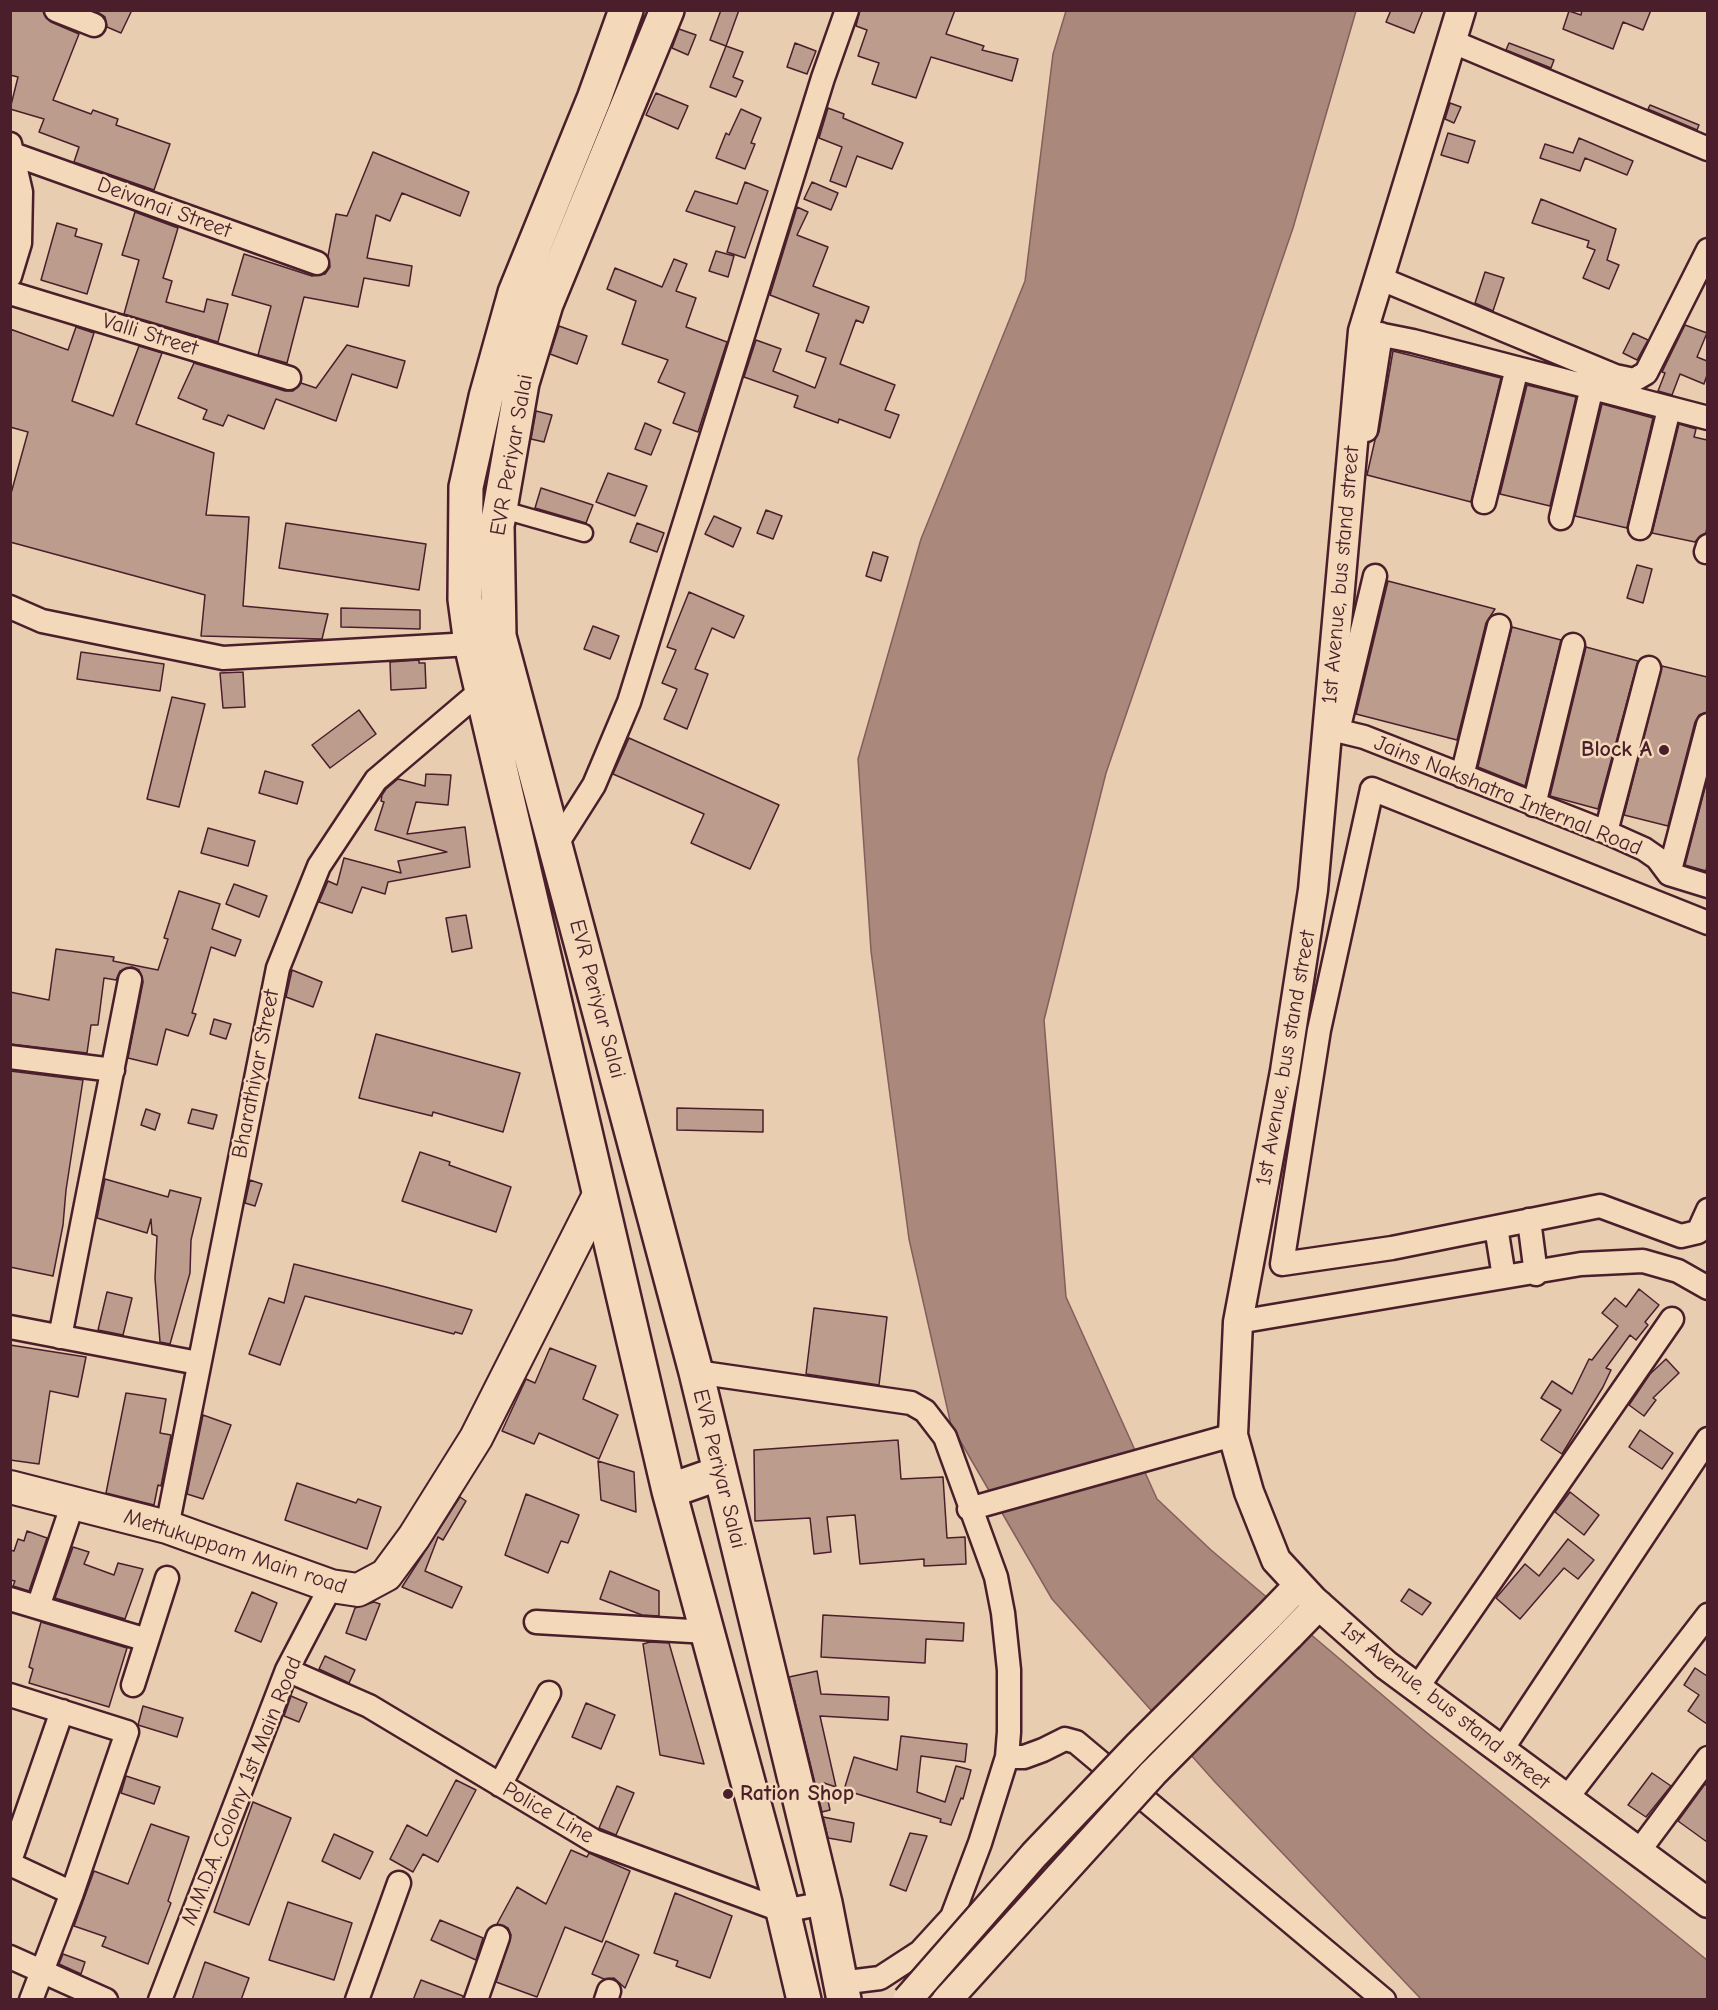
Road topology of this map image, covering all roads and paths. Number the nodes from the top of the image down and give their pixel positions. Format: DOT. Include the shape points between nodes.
graph roads {
  1 [pos="56,10"];
  2 [pos="626,10"];
  3 [pos="667,10"];
  4 [pos="847,10"];
  5 [pos="1461,10"];
  6 [pos="94,25"];
  7 [pos="1451,41"];
  8 [pos="1707,149"];
  9 [pos="11,150"];
  10 [pos="548,212"];
  11 [pos="580,223"];
  12 [pos="1707,250"];
  13 [pos="317,263"];
  14 [pos="10,276"];
  15 [pos="1379,278"];
  16 [pos="10,293"];
  17 [pos="1374,333"];
  18 [pos="1517,368"];
  19 [pos="289,378"];
  20 [pos="1592,387"];
  21 [pos="1669,409"];
  22 [pos="1707,418"];
  23 [pos="1359,481"];
  24 [pos="1484,502"];
  25 [pos="500,509"];
  26 [pos="1561,518"];
  27 [pos="1640,528"];
  28 [pos="584,533"];
  29 [pos="1375,576"];
  30 [pos="10,607"];
  31 [pos="1498,626"];
  32 [pos="485,640"];
  33 [pos="1573,645"];
  34 [pos="1649,668"];
  35 [pos="483,688"];
  36 [pos="1707,725"];
  37 [pos="1333,730"];
  38 [pos="1462,776"];
  39 [pos="1534,805"];
  40 [pos="1606,832"];
  41 [pos="556,845"];
  42 [pos="1669,874"];
  43 [pos="1707,886"];
  44 [pos="1707,923"];
  45 [pos="130,980"];
  46 [pos="10,1057"];
  47 [pos="113,1070"];
  48 [pos="598,1197"];
  49 [pos="1707,1210"];
  50 [pos="1529,1220"];
  51 [pos="1496,1227"];
  52 [pos="1536,1274"];
  53 [pos="1504,1277"];
  54 [pos="1707,1288"];
  55 [pos="1672,1319"];
  56 [pos="1238,1322"];
  57 [pos="10,1327"];
  58 [pos="60,1337"];
  59 [pos="198,1363"];
  60 [pos="696,1371"];
  61 [pos="1233,1434"];
  62 [pos="1707,1439"];
  63 [pos="720,1473"];
  64 [pos="10,1487"];
  65 [pos="669,1491"];
  66 [pos="73,1503"];
  67 [pos="969,1509"];
  68 [pos="167,1527"];
  69 [pos="167,1578"];
  70 [pos="331,1586"];
  71 [pos="1309,1595"];
  72 [pos="10,1599"];
  73 [pos="38,1607"];
  74 [pos="1707,1615"];
  75 [pos="536,1622"];
  76 [pos="708,1632"];
  77 [pos="147,1640"];
  78 [pos="287,1670"];
  79 [pos="133,1685"];
  80 [pos="1417,1688"];
  81 [pos="549,1693"];
  82 [pos="10,1695"];
  83 [pos="62,1711"];
  84 [pos="1502,1751"];
  85 [pos="1007,1757"];
  86 [pos="1707,1758"];
  87 [pos="500,1785"];
  88 [pos="1566,1799"];
  89 [pos="1639,1851"];
  90 [pos="10,1862"];
  91 [pos="399,1883"];
  92 [pos="72,1893"];
  93 [pos="825,1903"];
  94 [pos="1707,1903"];
  95 [pos="783,1911"];
  96 [pos="498,1937"];
  97 [pos="10,1957"];
  98 [pos="43,1973"];
  99 [pos="842,1991"];
  100 [pos="31,2000"];
  101 [pos="106,2000"];
  102 [pos="160,2000"];
  103 [pos="357,2000"];
  104 [pos="476,2000"];
  105 [pos="804,2000"];
  106 [pos="907,2000"];
  107 [pos="947,2000"];
  108 [pos="1384,2000"];
  1 -- 6 [label="street"];
  2 -- 10 [label="main road, EVR Periyar Salai"];
  3 -- 11 [label="main road, EVR Periyar Salai"];
  4 -- 41 [label="street" via="629,702 594,785"];
  5 -- 7 [label="street, 1st Avenue, bus stand street"];
  7 -- 8 [label="street"];
  7 -- 15 [label="street, 1st Avenue, bus stand street"];
  9 -- 13 [label="street, Deivanai Street"];
  9 -- 14 [label="street" via="21,192 20,243"];
  10 -- 11 [label="main road"];
  10 -- 32 [label="main road, EVR Periyar Salai" via="515,293 466,487 465,599"];
  11 -- 25 [label="main road, EVR Periyar Salai" via="546,304 522,383"];
  12 -- 15 [label="street" via="1646,374 1634,380 1615,376"];
  15 -- 17 [label="street, 1st Avenue, bus stand street"];
  16 -- 19 [label="street, Valli Street"];
  17 -- 18 [label="street"];
  17 -- 23 [label="street"];
  17 -- 37 [label="street, 1st Avenue, bus stand street"];
  18 -- 20 [label="street"];
  18 -- 24 [label="street"];
  20 -- 21 [label="street"];
  20 -- 26 [label="street"];
  21 -- 22 [label="street"];
  21 -- 27 [label="street"];
  25 -- 28 [label="street"];
  25 -- 32 [label="main road, EVR Periyar Salai"];
  29 -- 37 [label="street"];
  30 -- 32 [label="street" via="42,621 223,658"];
  31 -- 38 [label="street"];
  32 -- 35 [label="main road, EVR Periyar Salai"];
  32 -- 41 [label="main road, EVR Periyar Salai"];
  33 -- 39 [label="street"];
  34 -- 40 [label="street"];
  35 -- 48 [label="main road, EVR Periyar Salai"];
  35 -- 59 [label="street, Bharathiyar Street" via="376,780 319,866 278,968"];
  36 -- 42 [label="street"];
  37 -- 38 [label="street, Jains Nakshatra Internal Road" via="1364,737"];
  37 -- 56 [label="street, 1st Avenue, bus stand street" via="1312,902 1285,1071"];
  38 -- 39 [label="street, Jains Nakshatra Internal Road"];
  39 -- 40 [label="street, Jains Nakshatra Internal Road"];
  40 -- 42 [label="street, Jains Nakshatra Internal Road" via="1644,849"];
  41 -- 60 [label="main road, EVR Periyar Salai"];
  42 -- 43 [label="street, Jains Nakshatra Internal Road"];
  44 -- 51 [label="street" via="1372,789 1319,1030 1282,1264"];
  45 -- 47 [label="street"];
  46 -- 47 [label="street"];
  47 -- 58 [label="street"];
  48 -- 65 [label="main road, EVR Periyar Salai"];
  48 -- 70 [label="main road, Mettukuppam Main road" via="476,1438 414,1537 386,1575 358,1590"];
  49 -- 50 [label="street" via="1698,1232 1681,1236 1600,1206"];
  50 -- 51 [label="street"];
  50 -- 52 [label="street"];
  51 -- 53 [label="street"];
  52 -- 53 [label="street"];
  52 -- 54 [label="street" via="1581,1264 1643,1262 1677,1271"];
  53 -- 56 [label="street"];
  55 -- 80 [label="street"];
  56 -- 61 [label="street, 1st Avenue, bus stand street"];
  57 -- 58 [label="street"];
  58 -- 59 [label="street"];
  59 -- 68 [label="street, Bharathiyar Street"];
  60 -- 63 [label="main road, EVR Periyar Salai"];
  60 -- 67 [label="street" via="910,1403 925,1411 945,1437"];
  61 -- 67 [label="street"];
  61 -- 71 [label="street, 1st Avenue, bus stand street" via="1249,1492 1276,1560"];
  62 -- 84 [label="street"];
  63 -- 65 [label="main road"];
  63 -- 93 [label="main road, EVR Periyar Salai"];
  64 -- 66 [label="main road, Mettukuppam Main road"];
  65 -- 76 [label="main road, EVR Periyar Salai"];
  66 -- 68 [label="main road, Mettukuppam Main road"];
  66 -- 73 [label="street"];
  67 -- 85 [label="street" via="996,1577 1003,1613 1009,1670"];
  68 -- 70 [label="main road, Mettukuppam Main road"];
  69 -- 77 [label="street"];
  70 -- 78 [label="street, M.M.D.A. Colony 1st Main Road"];
  71 -- 80 [label="street, 1st Avenue, bus stand street"];
  71 -- 106 [label="street, bridge" via="1268,1617 1139,1745 1034,1855"];
  71 -- 107 [label="street, bridge" via="1289,1636 1153,1773"];
  72 -- 73 [label="street"];
  73 -- 77 [label="street"];
  74 -- 88 [label="street"];
  75 -- 76 [label="street"];
  76 -- 95 [label="main road, EVR Periyar Salai"];
  77 -- 79 [label="street"];
  78 -- 87 [label="street, Police Line" via="369,1706"];
  78 -- 102 [label="street, M.M.D.A. Colony 1st Main Road"];
  80 -- 84 [label="street, 1st Avenue, bus stand street"];
  81 -- 87 [label="street"];
  82 -- 83 [label="street"];
  83 -- 90 [label="street"];
  83 -- 92 [label="street" via="127,1732"];
  84 -- 88 [label="street, 1st Avenue, bus stand street"];
  85 -- 99 [label="street" via="952,1917 920,1952 880,1978"];
  85 -- 108 [label="street" via="1043,1750 1065,1738 1076,1742"];
  86 -- 89 [label="street"];
  87 -- 95 [label="street, Police Line" via="594,1841"];
  88 -- 89 [label="street, 1st Avenue, bus stand street"];
  89 -- 94 [label="street, 1st Avenue, bus stand street"];
  90 -- 92 [label="street"];
  91 -- 103 [label="street"];
  92 -- 98 [label="street"];
  93 -- 95 [label="street"];
  93 -- 99 [label="main road, EVR Periyar Salai"];
  95 -- 105 [label="main road, EVR Periyar Salai"];
  96 -- 104 [label="street"];
  97 -- 98 [label="street"];
  98 -- 100 [label="street"];
  98 -- 101 [label="street"];
}
